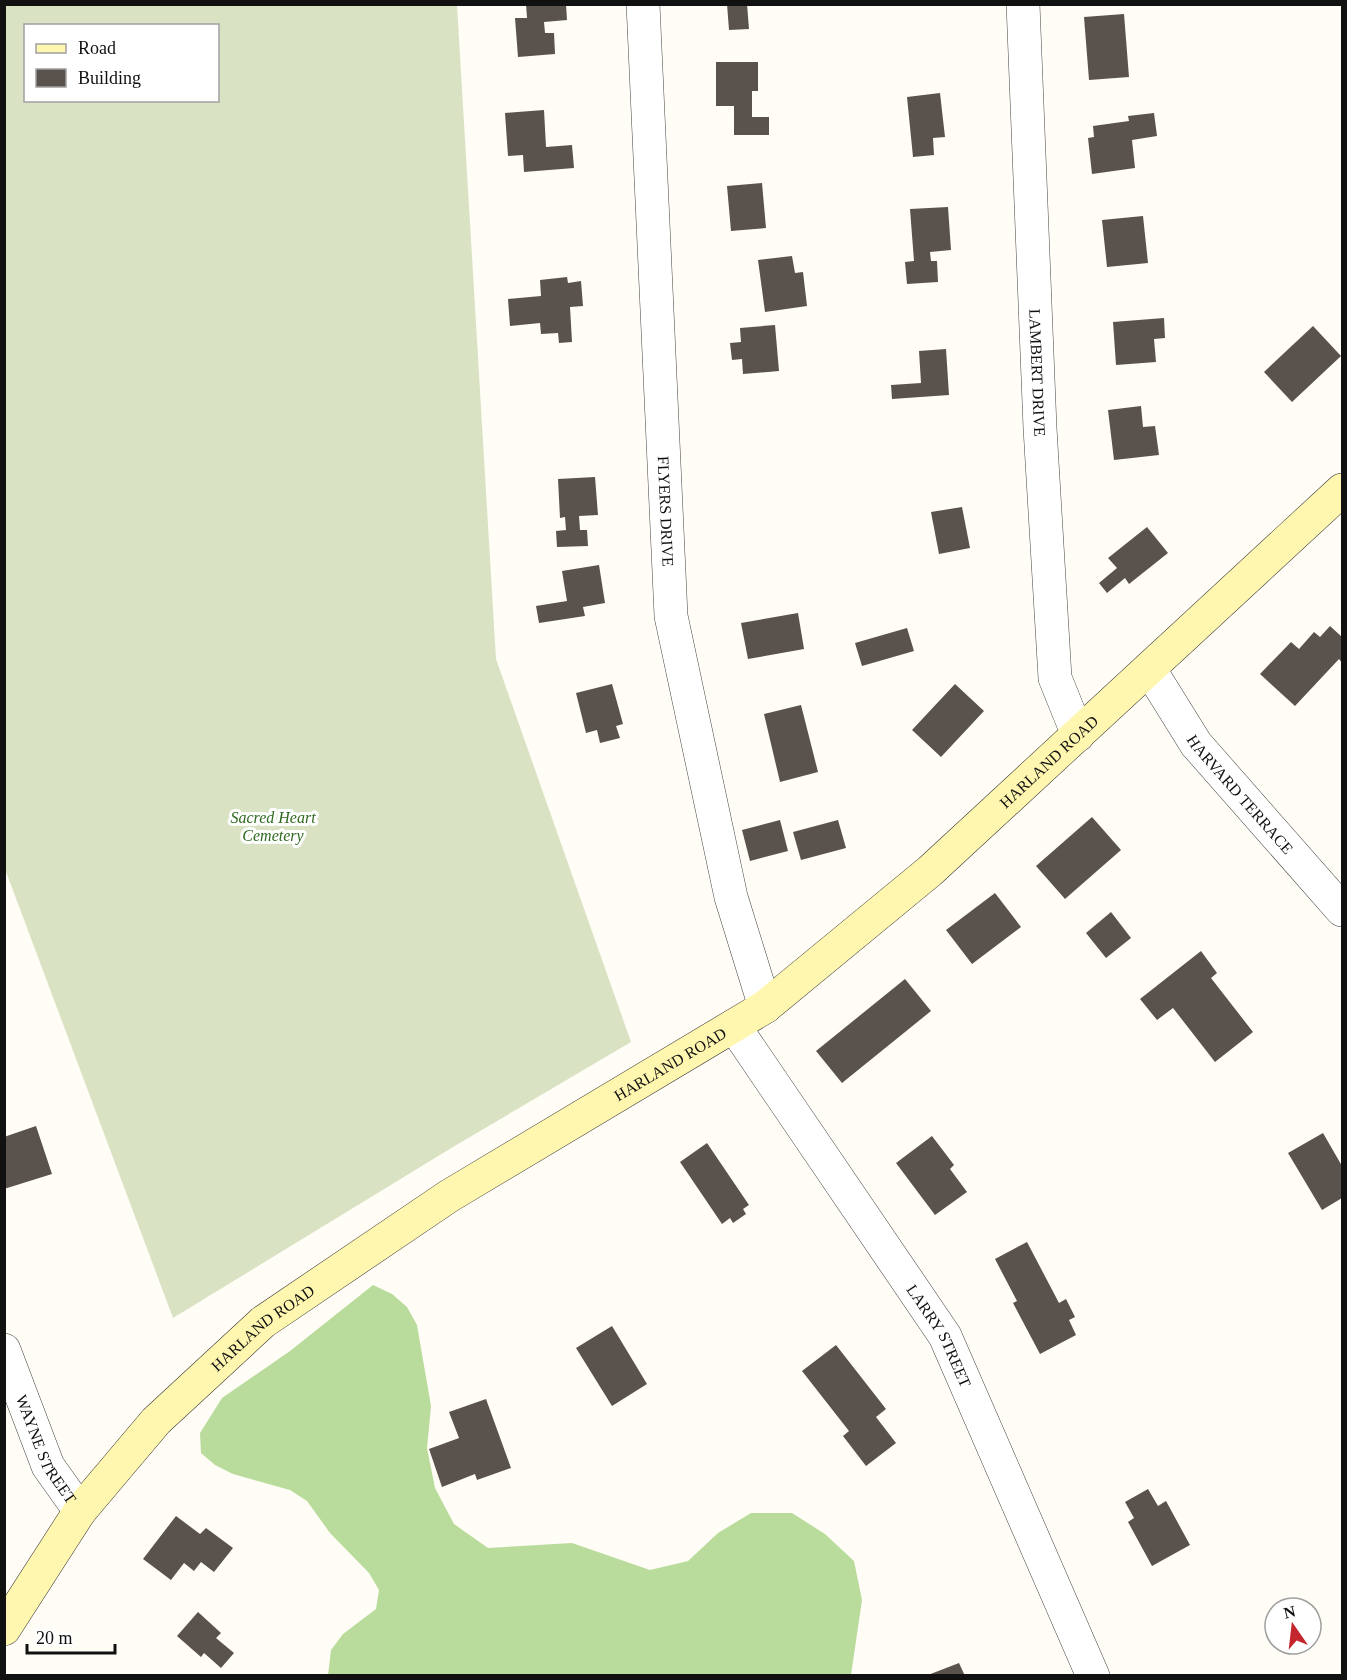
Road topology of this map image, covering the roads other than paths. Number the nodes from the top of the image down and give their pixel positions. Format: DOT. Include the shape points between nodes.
graph roads {
  1 [pos="643,4"];
  2 [pos="1023,4"];
  3 [pos="1342,490"];
  4 [pos="1150,670"];
  5 [pos="1078,735"];
  6 [pos="1342,910"];
  7 [pos="765,1007"];
  8 [pos="734,1026"];
  9 [pos="4,1350"];
  10 [pos="80,1511"];
  11 [pos="4,1629"];
  12 [pos="1093,1676"];
  1 -- 7 [label="street, FLYERS DRIVE" via="671,616 731,897"];
  2 -- 5 [label="street, LAMBERT DRIVE" via="1040,428 1055,678"];
  3 -- 4 [label="main road, HARLAND ROAD"];
  4 -- 5 [label="main road, HARLAND ROAD"];
  4 -- 6 [label="street, HARVARD TERRACE" via="1196,744"];
  5 -- 7 [label="main road, HARLAND ROAD" via="930,872"];
  7 -- 8 [label="main road, HARLAND ROAD"];
  8 -- 10 [label="main road, HARLAND ROAD" via="449,1196 263,1322 156,1421"];
  8 -- 12 [label="street, LARRY STREET" via="945,1336"];
  9 -- 10 [label="street, WAYNE STREET" via="48,1466"];
  10 -- 11 [label="main road, HARLAND ROAD"];
}
